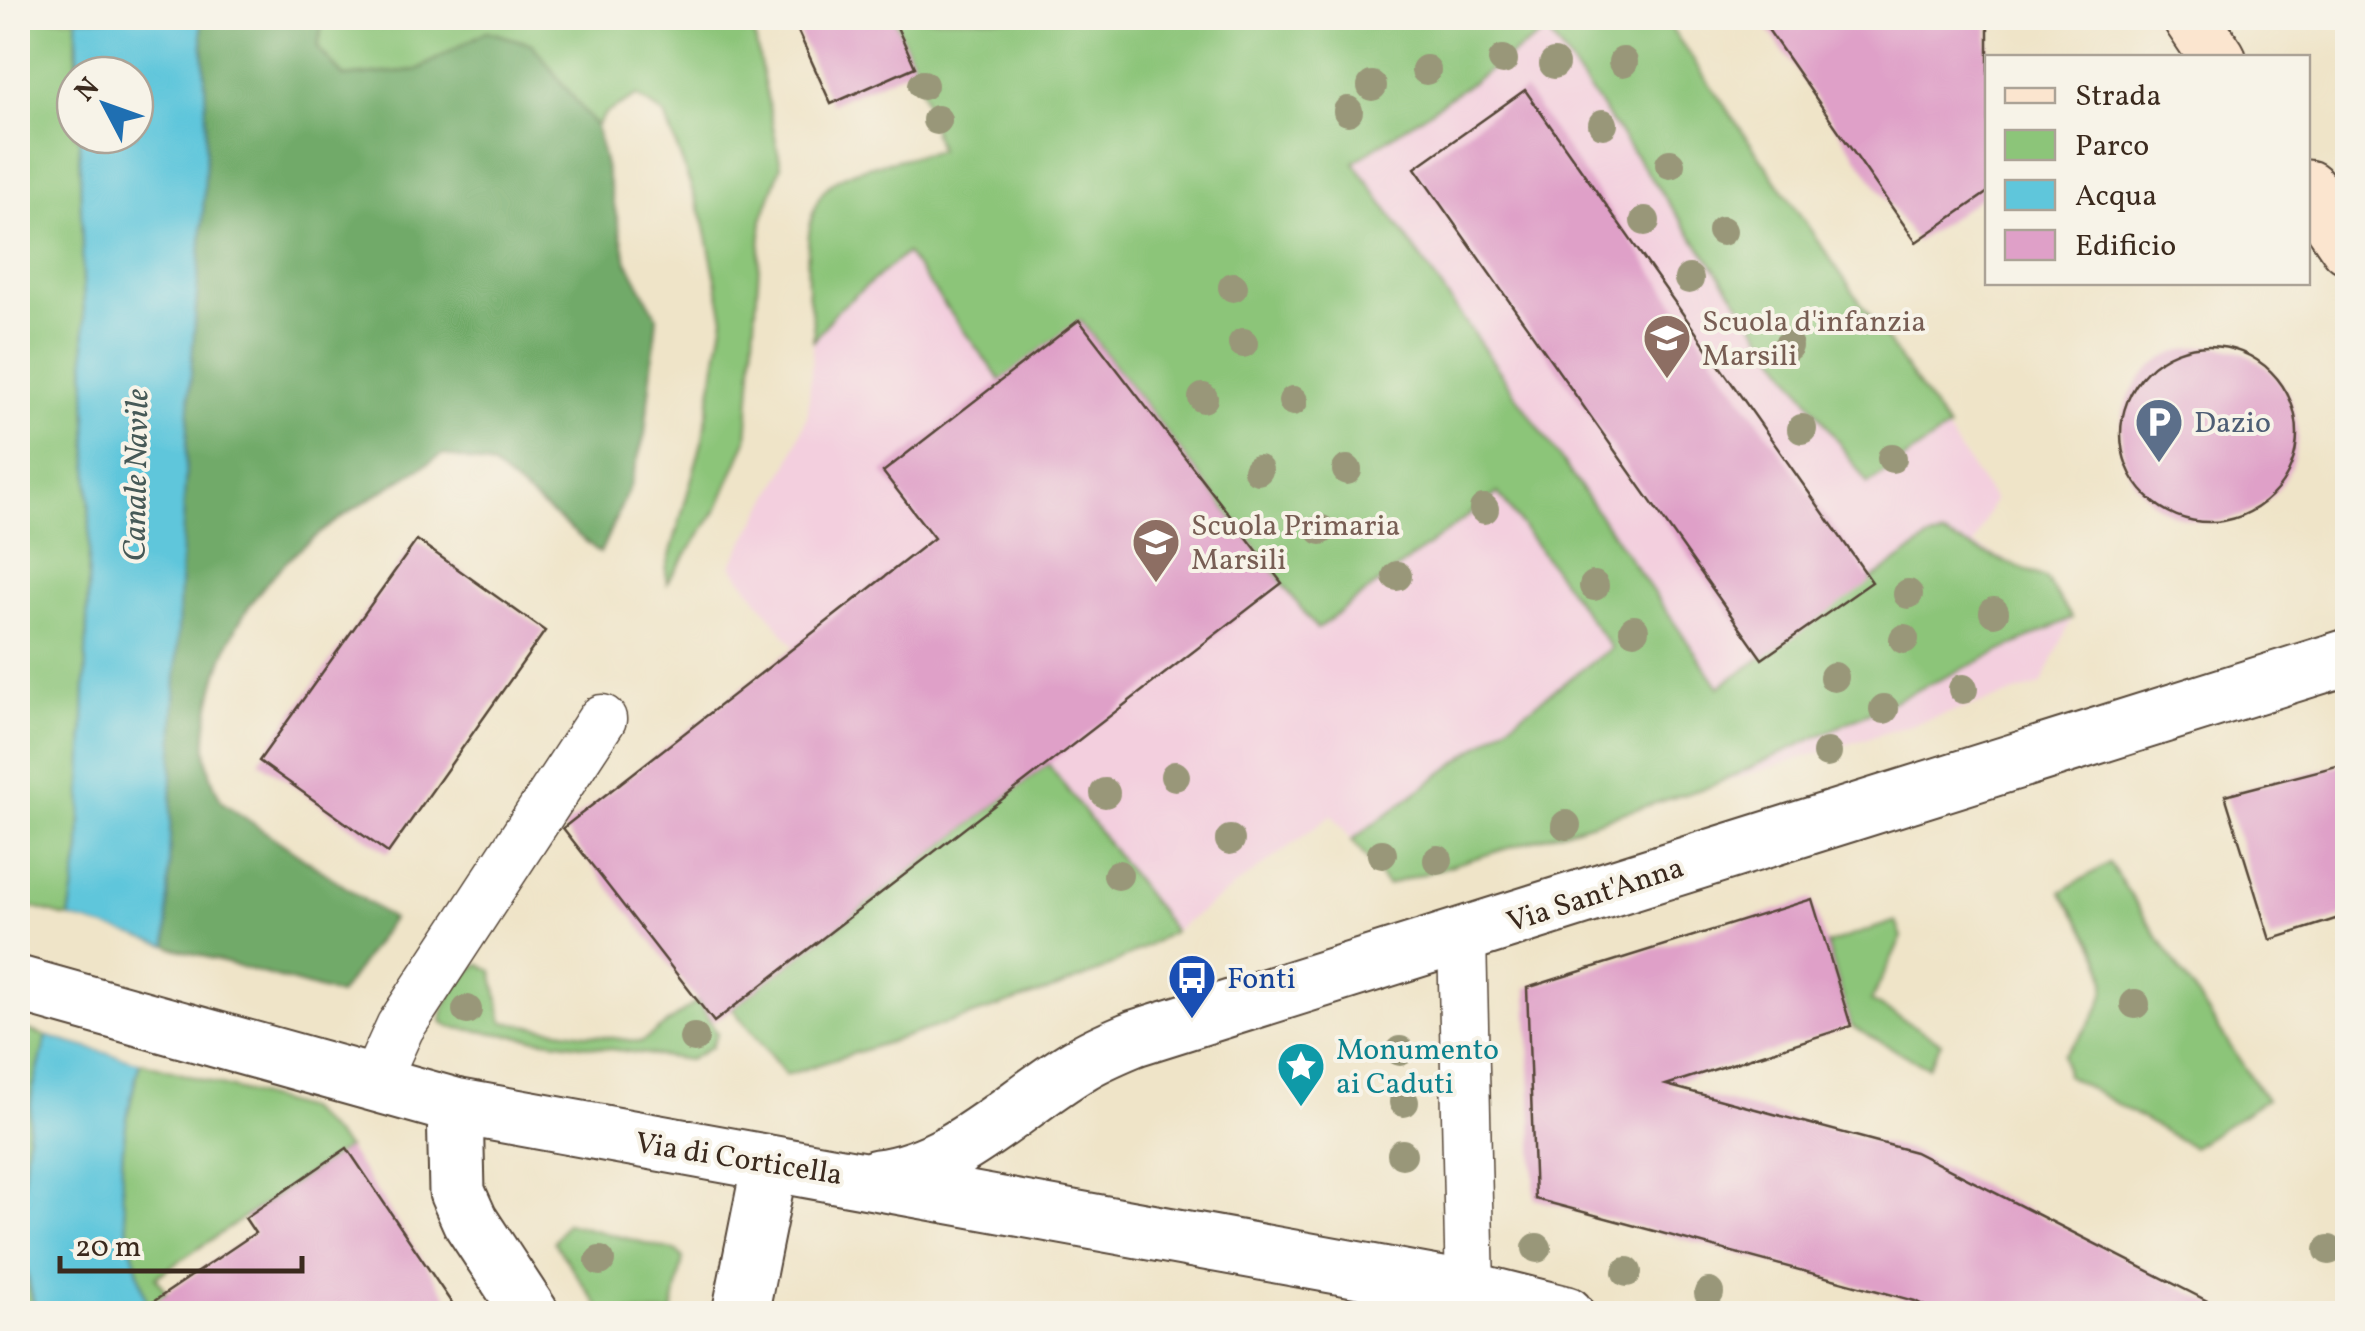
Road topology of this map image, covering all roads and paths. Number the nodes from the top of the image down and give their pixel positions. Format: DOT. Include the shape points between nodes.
graph roads {
  1 [pos="2191,18"];
  2 [pos="2216,55"];
  3 [pos="2310,191"];
  4 [pos="2348,246"];
  5 [pos="2348,658"];
  6 [pos="602,719"];
  7 [pos="1462,937"];
  8 [pos="18,984"];
  9 [pos="372,1086"];
  10 [pos="455,1106"];
  11 [pos="770,1164"];
  12 [pos="866,1179"];
  13 [pos="1470,1290"];
  14 [pos="531,1314"];
  15 [pos="740,1314"];
  16 [pos="1566,1314"];
  1 -- 2 [label="street"];
  3 -- 4 [label="street"];
  5 -- 7 [label="street, Via Sant'Anna"];
  6 -- 9 [label="lane" via="400,1027"];
  7 -- 12 [label="street, Via Sant'Anna" via="1135,1038 1080,1063 936,1161 906,1174"];
  7 -- 13 [label="lane"];
  8 -- 9 [label="street, Via di Corticella"];
  9 -- 10 [label="street, Via di Corticella"];
  10 -- 11 [label="street, Via di Corticella"];
  10 -- 14 [label="street" via="457,1192"];
  11 -- 12 [label="street, Via di Corticella"];
  11 -- 15 [label="street"];
  12 -- 13 [label="street, Via di Corticella"];
  13 -- 16 [label="street, Via di Corticella"];
}
